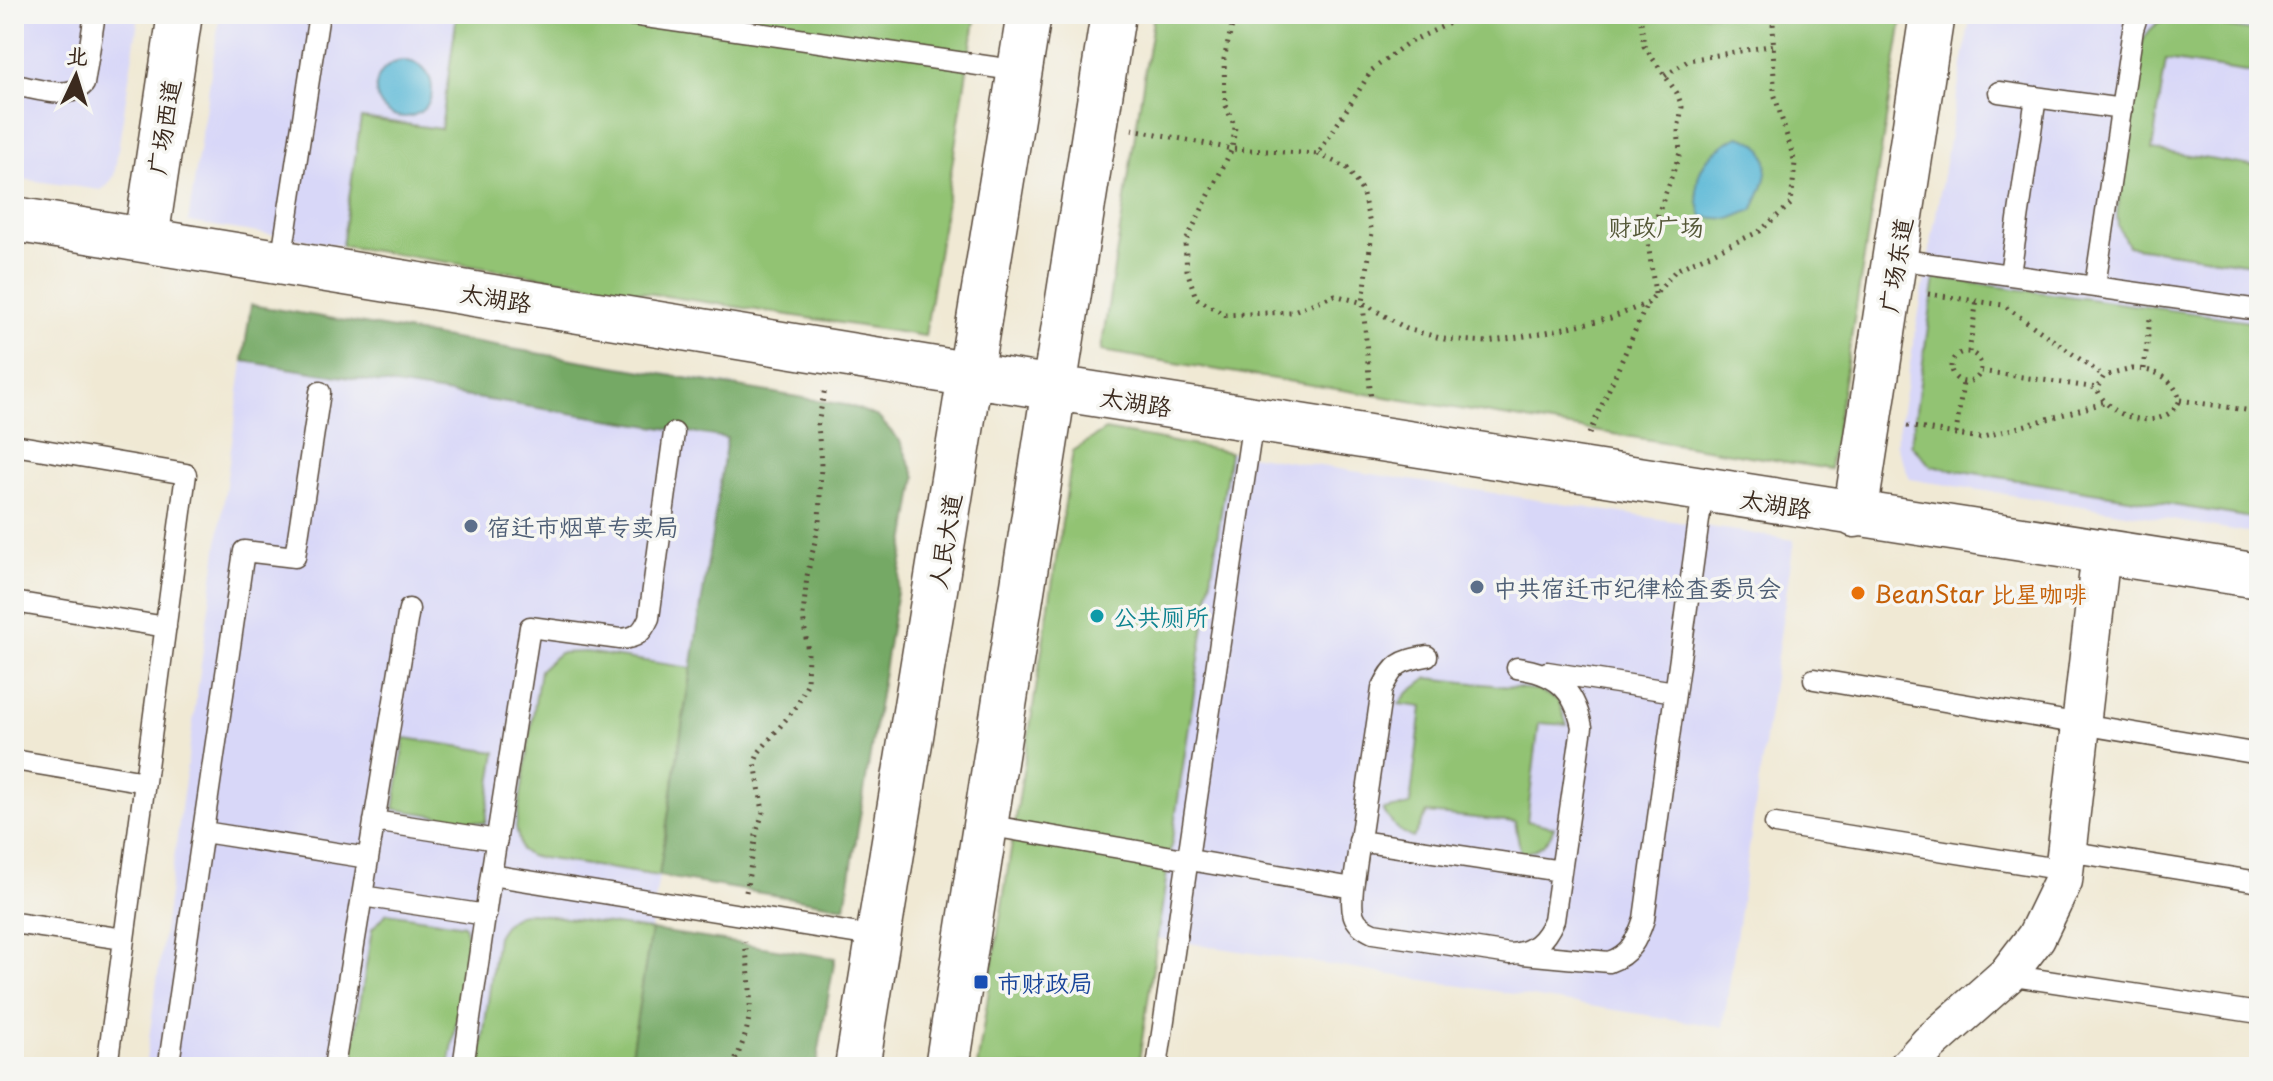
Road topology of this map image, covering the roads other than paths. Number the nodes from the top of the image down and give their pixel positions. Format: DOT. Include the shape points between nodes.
graph roads {
  1 [pos="95,14"];
  2 [pos="180,14"];
  3 [pos="319,14"];
  4 [pos="625,14"];
  5 [pos="1029,14"];
  6 [pos="1113,14"];
  7 [pos="1932,14"];
  8 [pos="2138,14"];
  9 [pos="1020,71"];
  10 [pos="14,85"];
  11 [pos="1999,92"];
  12 [pos="2036,97"];
  13 [pos="2122,109"];
  14 [pos="14,219"];
  15 [pos="146,239"];
  16 [pos="281,262"];
  17 [pos="1894,273"];
  18 [pos="2010,274"];
  19 [pos="2095,286"];
  20 [pos="2259,310"];
  21 [pos="972,375"];
  22 [pos="1055,388"];
  23 [pos="320,392"];
  24 [pos="1253,420"];
  25 [pos="674,433"];
  26 [pos="14,445"];
  27 [pos="1703,491"];
  28 [pos="1855,515"];
  29 [pos="2101,552"];
  30 [pos="2259,576"];
  31 [pos="14,602"];
  32 [pos="409,609"];
  33 [pos="166,627"];
  34 [pos="1427,656"];
  35 [pos="1517,668"];
  36 [pos="1539,671"];
  37 [pos="1814,679"];
  38 [pos="1675,692"];
  39 [pos="2081,724"];
  40 [pos="2259,754"];
  41 [pos="14,760"];
  42 [pos="145,782"];
  43 [pos="374,821"];
  44 [pos="1775,824"];
  45 [pos="986,825"];
  46 [pos="204,832"];
  47 [pos="497,840"];
  48 [pos="1359,841"];
  49 [pos="368,858"];
  50 [pos="1189,860"];
  51 [pos="2065,860"];
  52 [pos="1561,871"];
  53 [pos="491,875"];
  54 [pos="2259,882"];
  55 [pos="1353,888"];
  56 [pos="362,896"];
  57 [pos="486,915"];
  58 [pos="14,923"];
  59 [pos="878,937"];
  60 [pos="124,939"];
  61 [pos="1523,954"];
  62 [pos="2007,975"];
  63 [pos="2259,1013"];
  64 [pos="169,1063"];
  65 [pos="107,1067"];
  66 [pos="334,1067"];
  67 [pos="463,1067"];
  68 [pos="857,1067"];
  69 [pos="947,1067"];
  70 [pos="1157,1067"];
  71 [pos="1908,1067"];
  1 -- 10 [label="lane" via="84,84 77,91"];
  2 -- 15 [label="street, 广场西道"];
  3 -- 16 [label="lane"];
  4 -- 9 [label="lane"];
  5 -- 9 [label="street, 人民大道"];
  6 -- 22 [label="street"];
  7 -- 17 [label="street, 广场东道"];
  8 -- 13 [label="lane"];
  9 -- 21 [label="street, 人民大道"];
  11 -- 12 [label="lane"];
  12 -- 13 [label="lane"];
  12 -- 18 [label="lane"];
  13 -- 19 [label="lane"];
  14 -- 15 [label="street, 太湖路"];
  15 -- 16 [label="street, 太湖路"];
  16 -- 21 [label="street, 太湖路"];
  17 -- 18 [label="lane"];
  17 -- 28 [label="street, 广场东道"];
  18 -- 19 [label="lane"];
  19 -- 20 [label="lane"];
  21 -- 22 [label="street, 太湖路"];
  21 -- 59 [label="street, 人民大道"];
  22 -- 24 [label="street, 太湖路"];
  22 -- 45 [label="street"];
  23 -- 46 [label="lane" via="295,557 244,551"];
  24 -- 27 [label="street, 太湖路"];
  24 -- 50 [label="lane"];
  25 -- 47 [label="lane" via="643,632 620,639 530,627"];
  26 -- 33 [label="lane" via="186,474"];
  27 -- 28 [label="street, 太湖路"];
  27 -- 38 [label="lane"];
  28 -- 29 [label="street, 太湖路"];
  29 -- 30 [label="street, 太湖路"];
  29 -- 39 [label="street"];
  31 -- 33 [label="lane"];
  32 -- 43 [label="lane"];
  33 -- 42 [label="lane"];
  34 -- 48 [label="lane" via="1392,668 1382,689"];
  35 -- 36 [label="lane"];
  36 -- 38 [label="lane"];
  36 -- 52 [label="lane" via="1557,680 1573,698 1582,727"];
  37 -- 39 [label="lane"];
  38 -- 61 [label="lane" via="1644,919 1631,948 1609,962"];
  39 -- 40 [label="lane"];
  39 -- 51 [label="street"];
  41 -- 42 [label="lane"];
  42 -- 60 [label="lane"];
  43 -- 47 [label="lane"];
  43 -- 49 [label="lane"];
  44 -- 51 [label="lane"];
  45 -- 50 [label="lane"];
  45 -- 69 [label="street"];
  46 -- 49 [label="lane"];
  46 -- 64 [label="lane"];
  47 -- 53 [label="lane"];
  48 -- 52 [label="lane"];
  48 -- 55 [label="lane"];
  49 -- 56 [label="lane"];
  50 -- 55 [label="lane"];
  50 -- 70 [label="lane"];
  51 -- 54 [label="lane"];
  51 -- 62 [label="street" via="2063,881 2036,937"];
  52 -- 61 [label="lane" via="1554,920 1546,937"];
  53 -- 57 [label="lane"];
  53 -- 59 [label="lane"];
  55 -- 61 [label="lane" via="1354,920 1373,933"];
  56 -- 57 [label="lane"];
  56 -- 66 [label="lane"];
  57 -- 67 [label="lane"];
  58 -- 60 [label="lane"];
  59 -- 68 [label="street, 人民大道"];
  60 -- 65 [label="lane"];
  62 -- 63 [label="lane"];
  62 -- 71 [label="street"];
}
